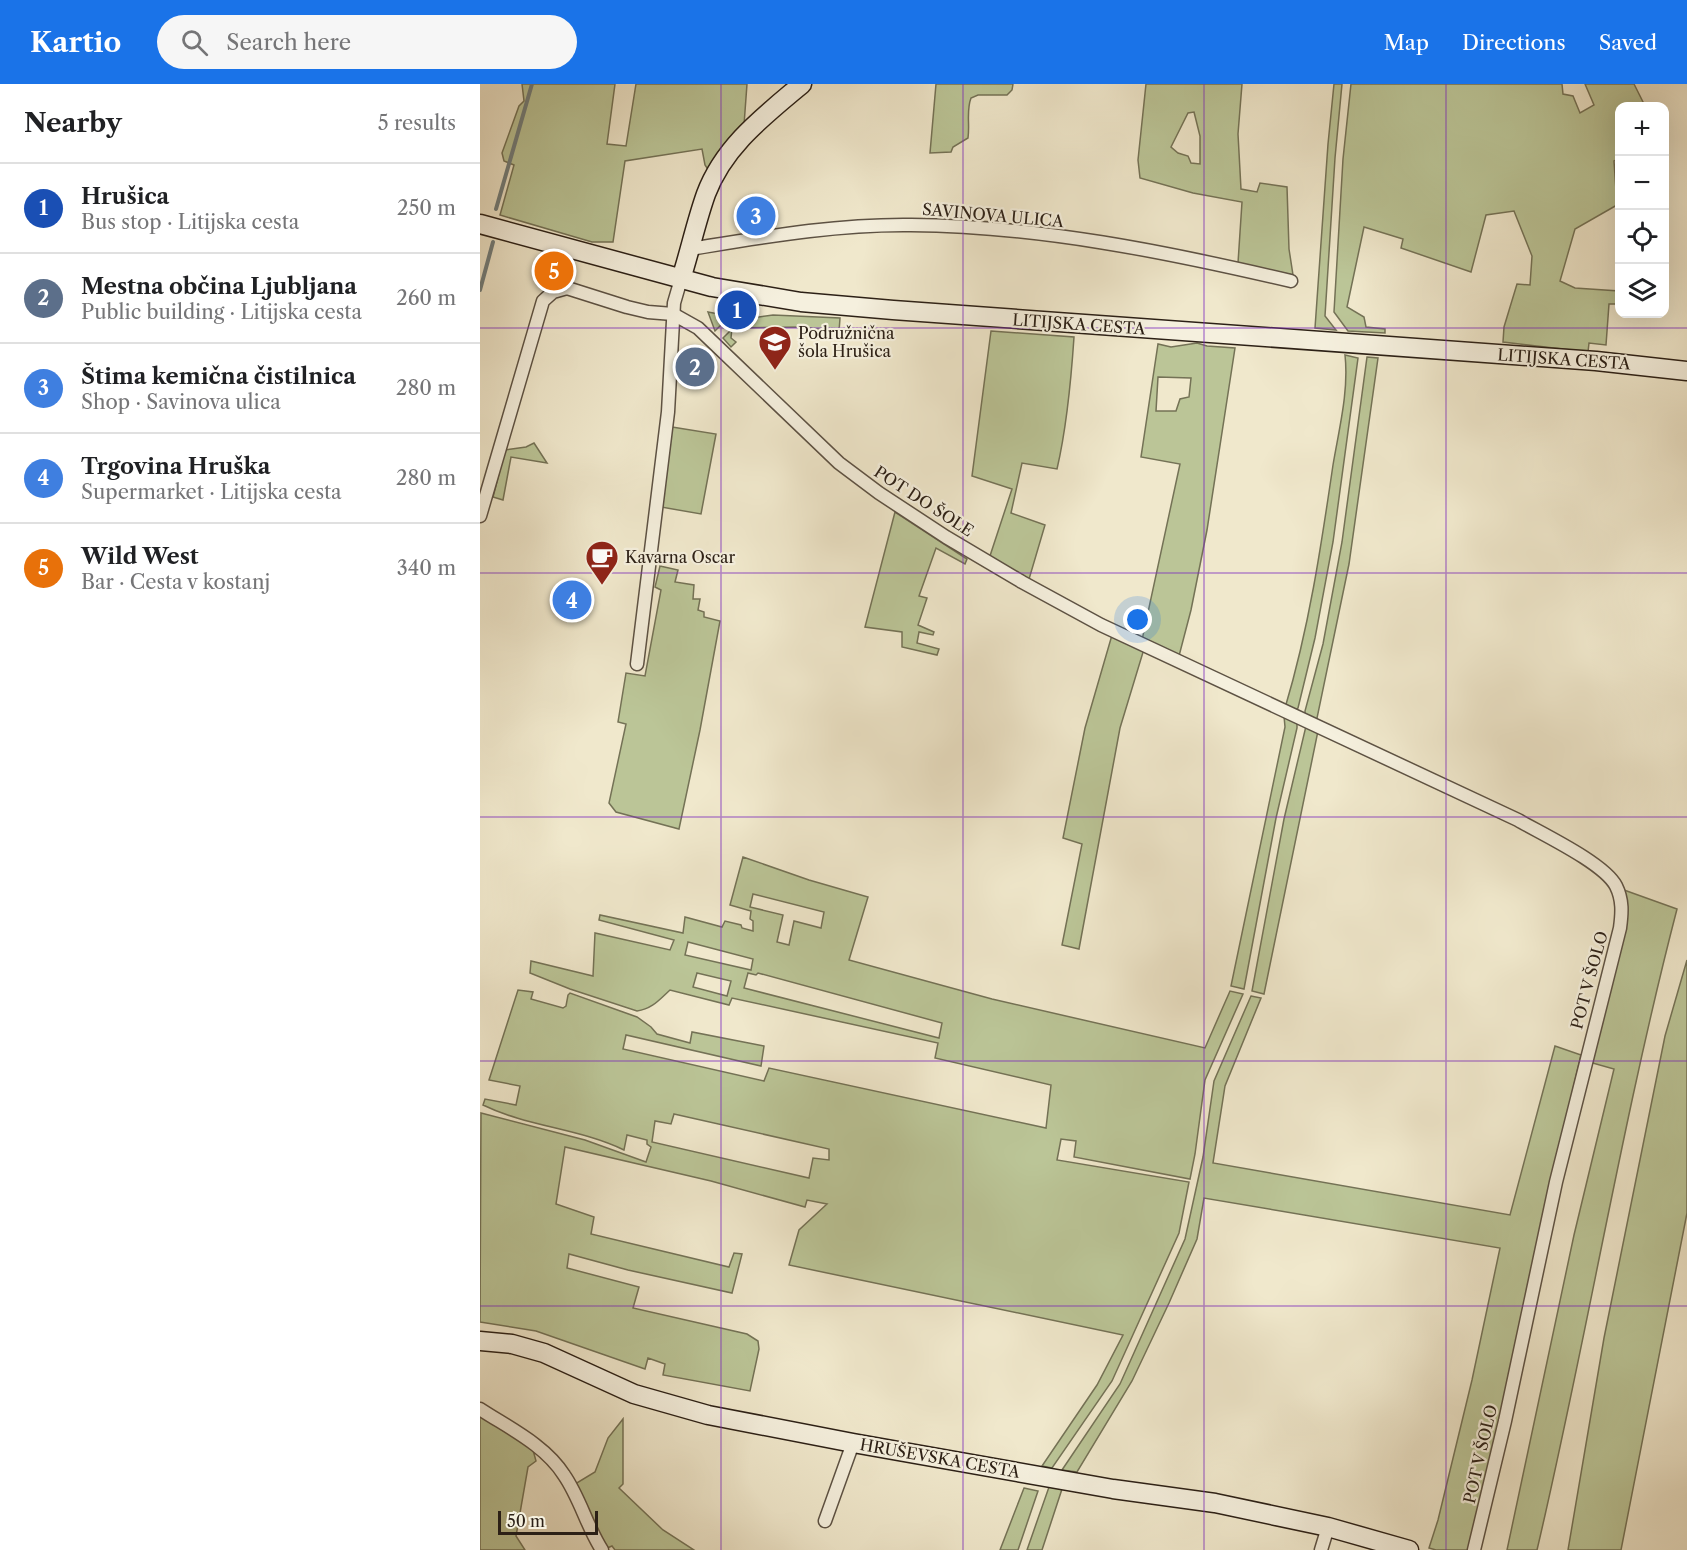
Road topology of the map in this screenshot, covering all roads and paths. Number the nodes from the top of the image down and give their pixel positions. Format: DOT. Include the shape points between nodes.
graph roads {
  1 [pos="802,84"];
  2 [pos="480,224"];
  3 [pos="690,249"];
  4 [pos="681,279"];
  5 [pos="1291,281"];
  6 [pos="673,314"];
  7 [pos="1687,371"];
  8 [pos="480,516"];
  9 [pos="636,664"];
  10 [pos="1191,666"];
  11 [pos="480,1341"];
  12 [pos="480,1409"];
  13 [pos="853,1443"];
  14 [pos="825,1521"];
  15 [pos="1328,1527"];
  16 [pos="602,1550"];
  17 [pos="1321,1550"];
  18 [pos="1409,1550"];
  19 [pos="1474,1550"];
  1 -- 3 [label="main road" via="748,130 722,162 706,194"];
  2 -- 4 [label="main road, LITIJSKA CESTA"];
  3 -- 4 [label="main road"];
  3 -- 5 [label="street, SAVINOVA ULICA" via="837,227 966,227 1041,233"];
  4 -- 6 [label="street"];
  4 -- 7 [label="main road, LITIJSKA CESTA" via="739,292 849,307 1596,361"];
  6 -- 8 [label="street" via="627,307 567,288 553,292 543,301"];
  6 -- 9 [label="street" via="668,412"];
  6 -- 10 [label="street, POT DO ŠOLE" via="698,328 839,463 879,493 1022,582 1101,625"];
  10 -- 19 [label="street, POT V ŠOLO" via="1518,820 1605,873 1620,898 1620,928 1556,1182"];
  11 -- 13 [label="main road, HRUŠEVSKA CESTA" via="544,1353 657,1402"];
  12 -- 16 [label="street" via="552,1459 565,1475"];
  13 -- 14 [label="street"];
  13 -- 15 [label="main road, HRUŠEVSKA CESTA" via="1215,1503"];
  15 -- 17 [label="street"];
  15 -- 18 [label="main road, HRUŠEVSKA CESTA"];
}
